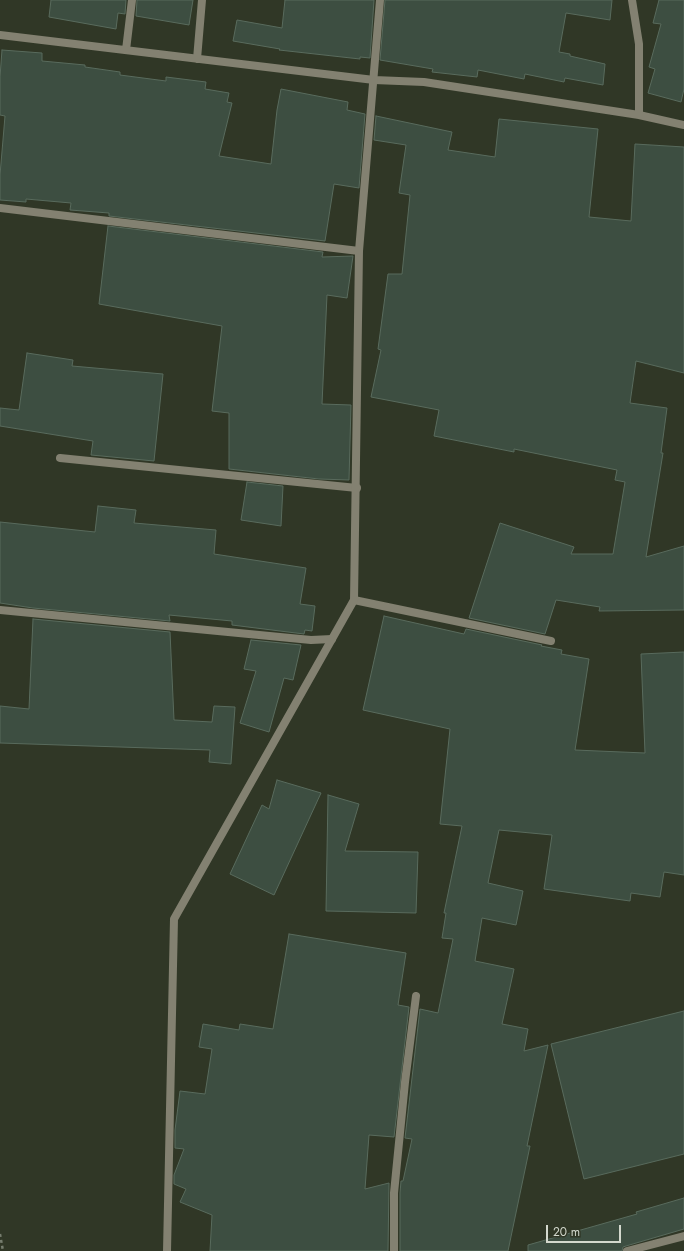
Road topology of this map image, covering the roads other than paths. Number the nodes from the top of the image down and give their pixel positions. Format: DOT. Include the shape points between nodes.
graph roads {
  1 [pos="132,0"];
  2 [pos="202,0"];
  3 [pos="380,0"];
  4 [pos="632,0"];
  5 [pos="0,35"];
  6 [pos="126,50"];
  7 [pos="197,59"];
  8 [pos="374,80"];
  9 [pos="639,115"];
  10 [pos="684,125"];
  11 [pos="0,208"];
  12 [pos="359,251"];
  13 [pos="60,458"];
  14 [pos="357,488"];
  15 [pos="354,600"];
  16 [pos="0,610"];
  17 [pos="332,639"];
  18 [pos="551,641"];
  19 [pos="416,996"];
  20 [pos="684,1236"];
  21 [pos="167,1251"];
  22 [pos="394,1251"];
  23 [pos="627,1251"];
  1 -- 6 [label="street"];
  2 -- 7 [label="street"];
  3 -- 8 [label="street"];
  4 -- 9 [label="street" via="638,44"];
  5 -- 6 [label="street"];
  6 -- 7 [label="street"];
  7 -- 8 [label="street"];
  8 -- 9 [label="street" via="424,82"];
  8 -- 12 [label="street"];
  9 -- 10 [label="street"];
  11 -- 12 [label="street"];
  12 -- 14 [label="street"];
  13 -- 14 [label="street"];
  14 -- 15 [label="street"];
  15 -- 17 [label="street"];
  15 -- 18 [label="street"];
  16 -- 17 [label="street" via="311,640"];
  17 -- 21 [label="street" via="174,919"];
  19 -- 22 [label="street" via="394,1193"];
  20 -- 23 [label="street"];
}
